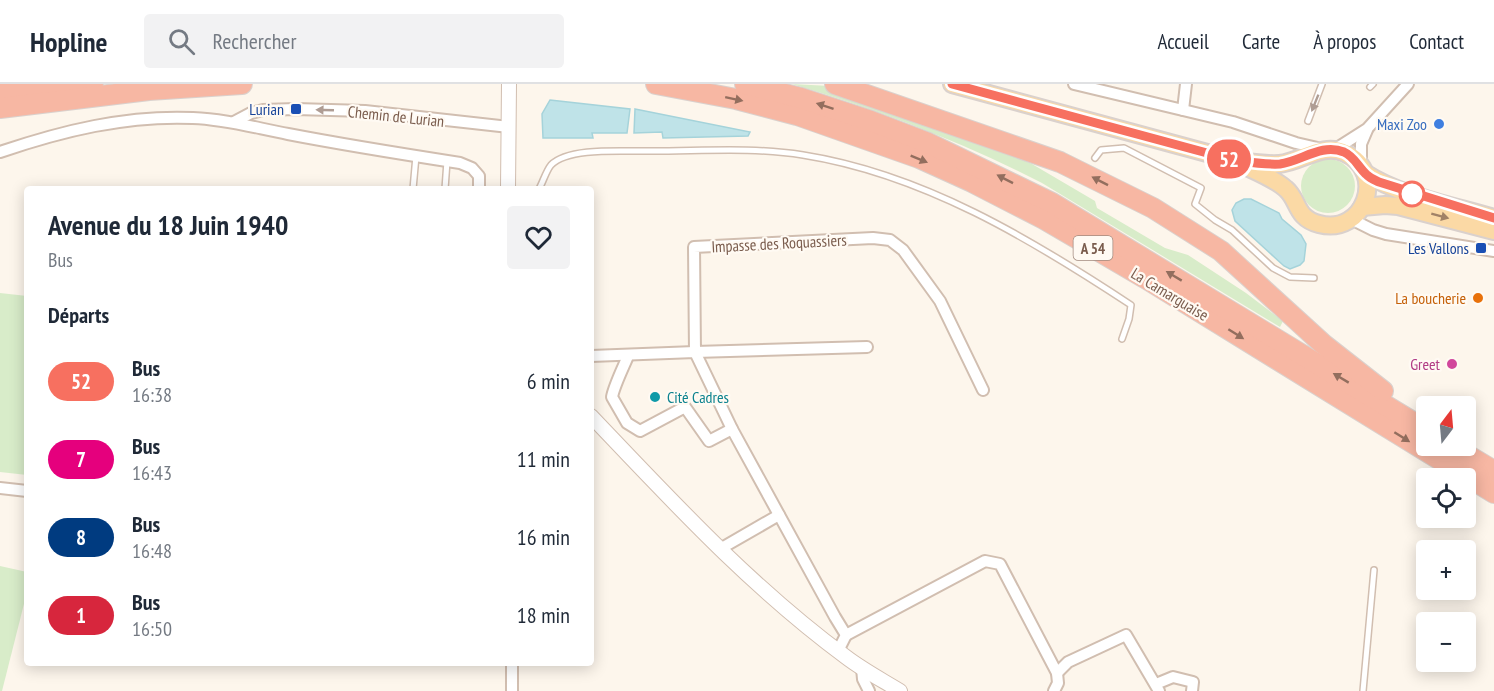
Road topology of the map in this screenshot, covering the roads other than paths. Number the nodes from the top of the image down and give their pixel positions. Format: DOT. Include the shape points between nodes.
graph roads {
  1 [pos="98,84"];
  2 [pos="243,84"];
  3 [pos="656,84"];
  4 [pos="745,84"];
  5 [pos="836,84"];
  6 [pos="952,84"];
  7 [pos="1074,84"];
  8 [pos="1186,84"];
  9 [pos="1322,84"];
  10 [pos="1408,84"];
  11 [pos="0,90"];
  12 [pos="509,90"];
  13 [pos="0,108"];
  14 [pos="1183,110"];
  15 [pos="1308,121"];
  16 [pos="234,123"];
  17 [pos="509,127"];
  18 [pos="1367,129"];
  19 [pos="1330,149"];
  20 [pos="0,152"];
  21 [pos="416,156"];
  22 [pos="1306,157"];
  23 [pos="1095,158"];
  24 [pos="1233,160"];
  25 [pos="447,161"];
  26 [pos="1363,170"];
  27 [pos="413,186"];
  28 [pos="445,186"];
  29 [pos="479,186"];
  30 [pos="508,186"];
  31 [pos="540,186"];
  32 [pos="1292,196"];
  33 [pos="1357,213"];
  34 [pos="1494,218"];
  35 [pos="1494,231"];
  36 [pos="1494,250"];
  37 [pos="1314,278"];
  38 [pos="1122,339"];
  39 [pos="867,347"];
  40 [pos="695,352"];
  41 [pos="594,356"];
  42 [pos="628,356"];
  43 [pos="982,390"];
  44 [pos="1416,414"];
  45 [pos="594,419"];
  46 [pos="1416,424"];
  47 [pos="732,429"];
  48 [pos="1476,452"];
  49 [pos="1469,456"];
  50 [pos="1494,464"];
  51 [pos="1494,471"];
  52 [pos="0,488"];
  53 [pos="24,491"];
  54 [pos="1494,493"];
  55 [pos="779,515"];
  56 [pos="720,549"];
  57 [pos="1374,570"];
  58 [pos="846,635"];
  59 [pos="838,651"];
  60 [pos="512,666"];
  61 [pos="862,668"];
  62 [pos="1057,673"];
  63 [pos="1157,688"];
  64 [pos="512,691"];
  65 [pos="869,691"];
  66 [pos="900,691"];
  67 [pos="1054,691"];
  68 [pos="1192,691"];
  69 [pos="1363,691"];
  1 -- 11 [label="highway"];
  2 -- 13 [label="highway" via="149,90"];
  3 -- 54 [label="highway, La Camarguaise / A 54, one-way" via="797,115 919,158 972,182 1145,278"];
  46 -- 4 [label="highway, La Camarguaise / A 54, one-way" via="1052,203 926,142 801,98"];
  44 -- 5 [label="highway, one-way" via="1323,344 1221,251 1153,208 1060,162"];
  6 -- 24 [label="main road"];
  7 -- 14 [label="street"];
  8 -- 14 [label="street"];
  9 -- 15 [label="lane, one-way"];
  10 -- 18 [label="street"];
  12 -- 17 [label="street"];
  14 -- 19 [label="street"];
  17 -- 16 [label="street, Chemin de Lurian, one-way" via="365,111 282,109 251,113"];
  16 -- 20 [label="street" via="193,118 140,119 90,126"];
  16 -- 21 [label="street"];
  17 -- 30 [label="street"];
  18 -- 19 [label="street"];
  18 -- 26 [label="street" via="1362,144"];
  19 -- 22 [label="main road"];
  19 -- 26 [label="main road" via="1345,152"];
  21 -- 25 [label="street"];
  21 -- 27 [label="lane"];
  22 -- 24 [label="main road" via="1280,164"];
  22 -- 32 [label="main road" via="1293,175"];
  23 -- 37 [label="lane" via="1101,150 1124,148 1202,188 1195,204 1232,230 1273,268 1290,277"];
  24 -- 32 [label="main road" via="1278,183"];
  25 -- 28 [label="lane"];
  25 -- 29 [label="street" via="472,168 479,176"];
  26 -- 33 [label="main road" via="1367,196"];
  26 -- 34 [label="main road" via="1401,191"];
  31 -- 38 [label="lane" via="551,165 568,154 602,152 743,150 801,155 868,168 940,196 1020,236 1131,305"];
  32 -- 33 [label="main road" via="1301,213 1316,224 1340,224"];
  33 -- 35 [label="main road, one-way" via="1384,205 1398,206"];
  33 -- 36 [label="street" via="1373,230 1386,234"];
  39 -- 40 [label="street"];
  40 -- 42 [label="street"];
  40 -- 43 [label="street, Impasse des Roquassiers" via="694,247 890,240 903,250 940,301"];
  40 -- 47 [label="street"];
  41 -- 42 [label="street"];
  42 -- 47 [label="street" via="612,397 627,423 640,431 685,407 709,441"];
  45 -- 56 [label="street"];
  47 -- 55 [label="street"];
  48 -- 50 [label="highway"];
  49 -- 51 [label="highway"];
  52 -- 53 [label="street"];
  55 -- 56 [label="street"];
  55 -- 58 [label="street"];
  56 -- 59 [label="street" via="773,599"];
  57 -- 69 [label="lane"];
  58 -- 59 [label="street"];
  58 -- 62 [label="street" via="992,561 1000,564"];
  59 -- 61 [label="street"];
  60 -- 64 [label="street"];
  61 -- 65 [label="street"];
  61 -- 66 [label="street"];
  62 -- 63 [label="street" via="1068,662 1126,635"];
  62 -- 67 [label="street"];
  63 -- 68 [label="street" via="1173,677 1193,682"];
}
